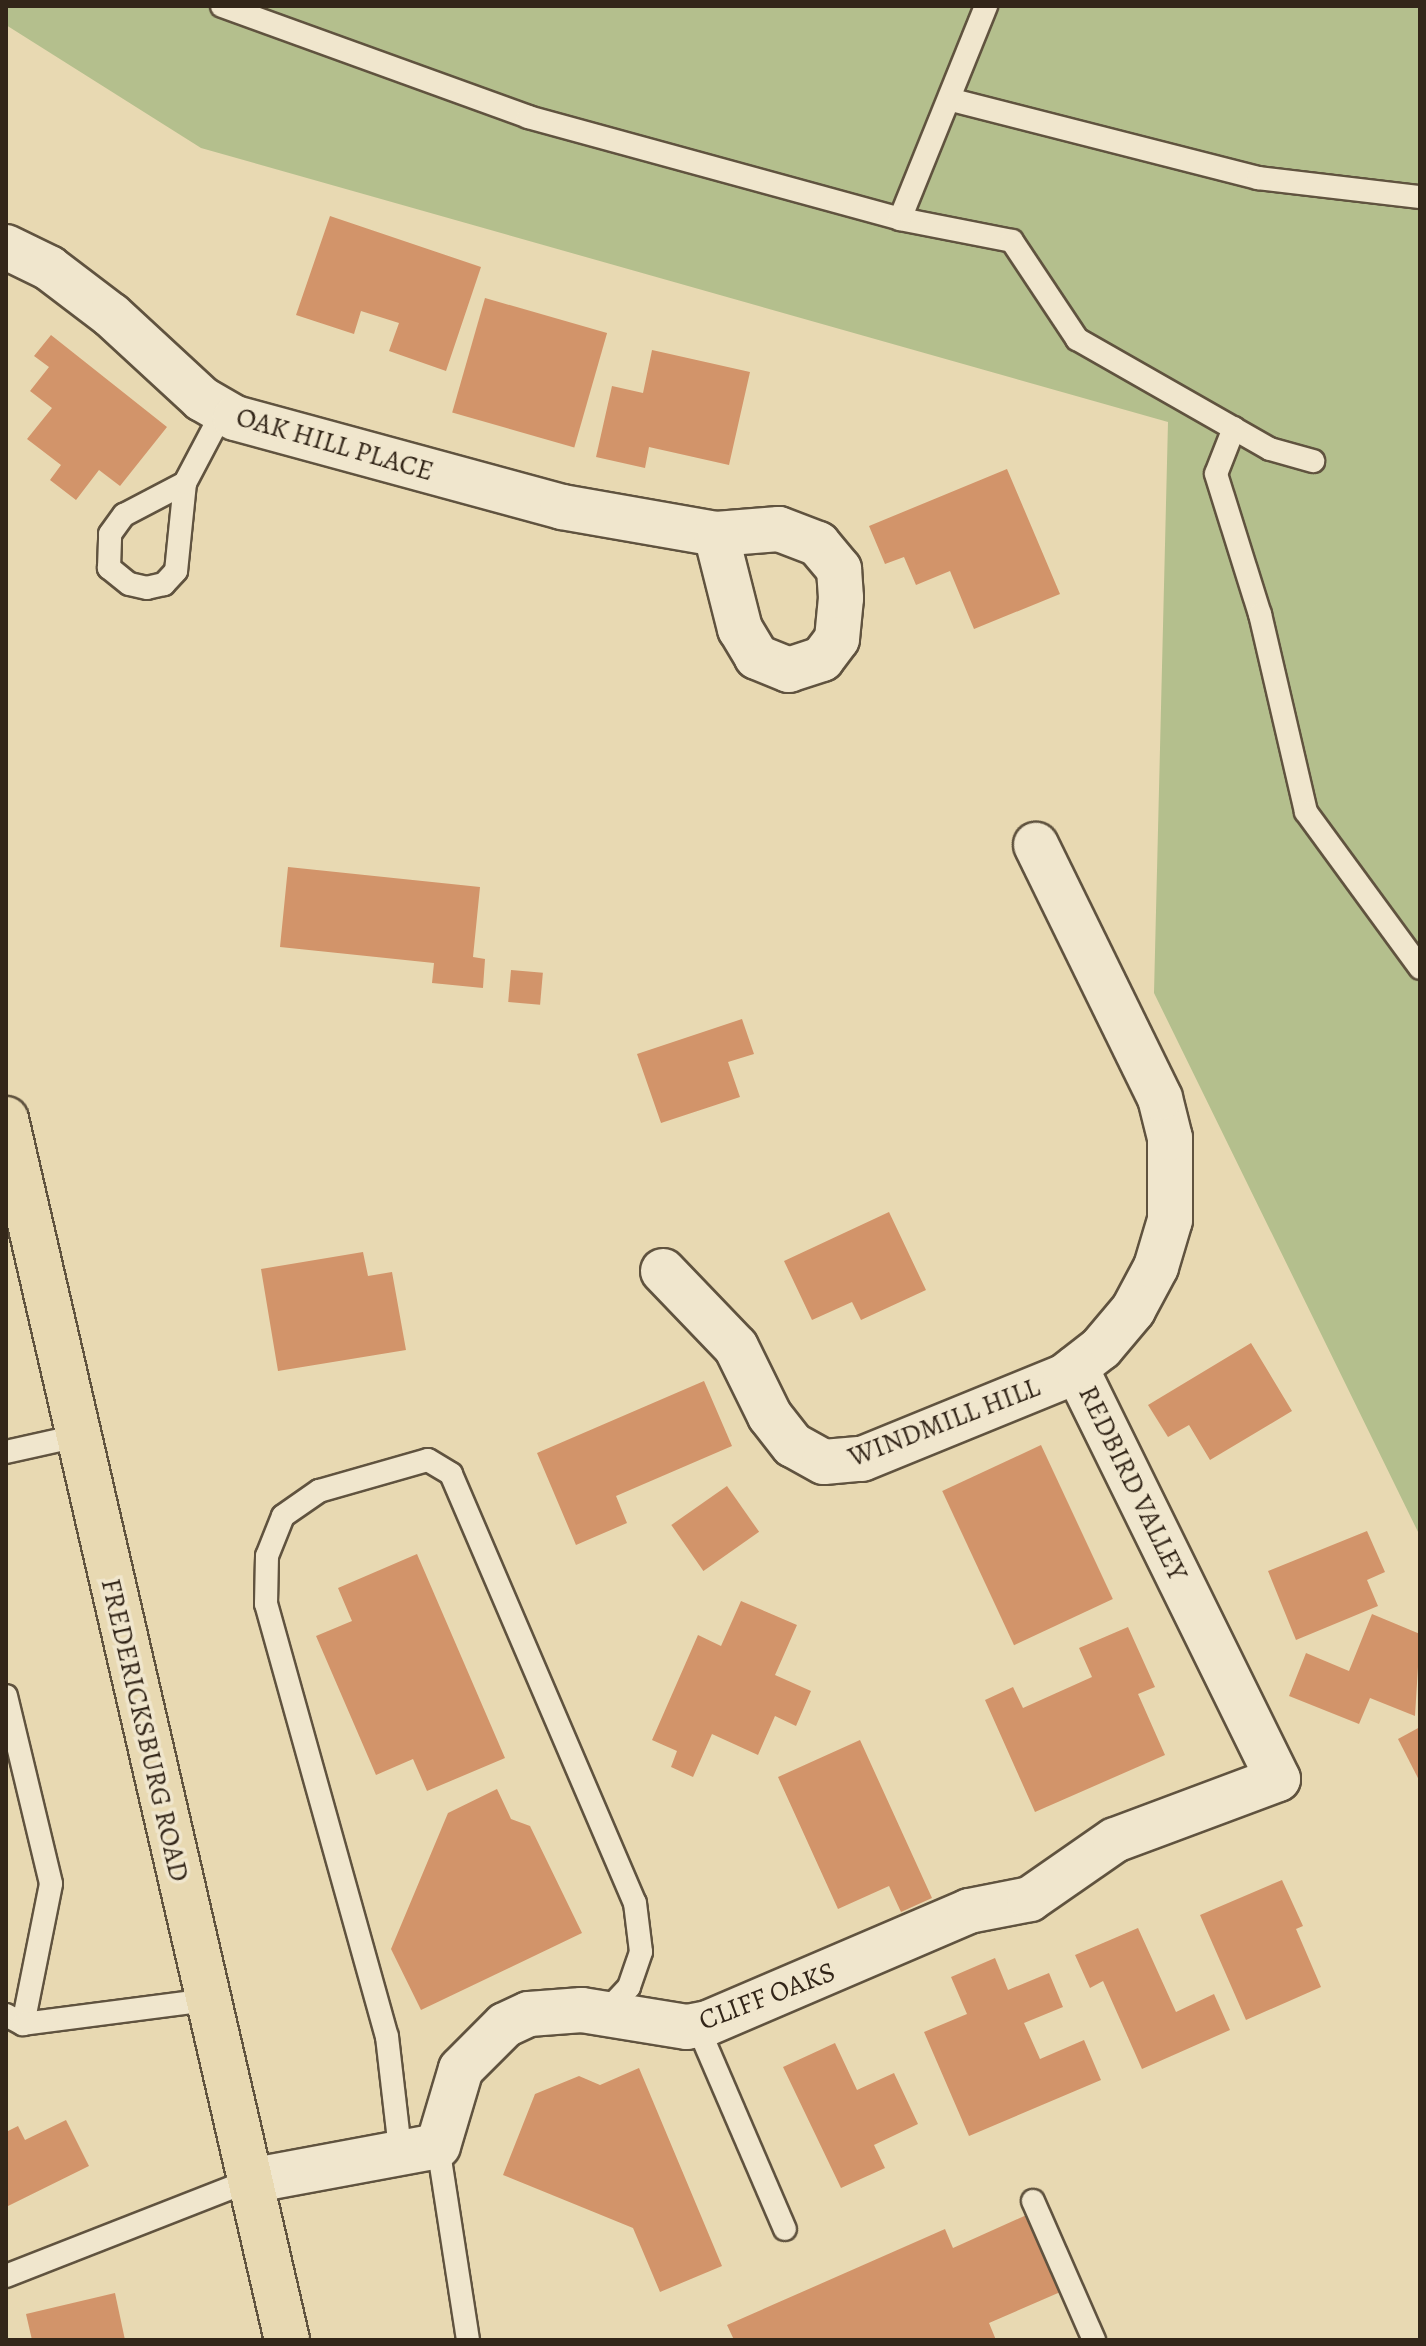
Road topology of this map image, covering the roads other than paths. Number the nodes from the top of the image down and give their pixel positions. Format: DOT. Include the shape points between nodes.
graph roads {
  1 [pos="222,6"];
  2 [pos="986,6"];
  3 [pos="952,100"];
  4 [pos="1420,197"];
  5 [pos="900,219"];
  6 [pos="6,247"];
  7 [pos="223,411"];
  8 [pos="1234,428"];
  9 [pos="1313,461"];
  10 [pos="185,483"];
  11 [pos="716,534"];
  12 [pos="1036,845"];
  13 [pos="1420,968"];
  14 [pos="6,1119"];
  15 [pos="663,1271"];
  16 [pos="1076,1368"];
  17 [pos="78,1436"];
  18 [pos="6,1452"];
  19 [pos="6,1696"];
  20 [pos="1278,1779"];
  21 [pos="207,2000"];
  22 [pos="604,2014"];
  23 [pos="15,2020"];
  24 [pos="697,2025"];
  25 [pos="419,2148"];
  26 [pos="249,2181"];
  27 [pos="1033,2201"];
  28 [pos="785,2229"];
  29 [pos="6,2276"];
  30 [pos="287,2340"];
  31 [pos="468,2340"];
  32 [pos="1094,2340"];
  1 -- 5 [label="lane" via="528,117"];
  2 -- 3 [label="lane"];
  3 -- 4 [label="lane" via="1258,178"];
  3 -- 5 [label="lane"];
  5 -- 8 [label="lane" via="1012,241 1077,339"];
  6 -- 7 [label="street, OAK HILL PLACE" via="49,268 163,367"];
  7 -- 10 [label="lane"];
  7 -- 11 [label="street, OAK HILL PLACE" via="349,452 562,507"];
  8 -- 9 [label="lane" via="1270,449"];
  8 -- 13 [label="lane" via="1216,474 1260,614 1306,812"];
  10 -- 10 [label="lane" via="124,515 110,534 109,568 129,584 164,584 176,571"];
  12 -- 16 [label="street, REDBIRD VALLEY" via="1160,1098 1174,1171 1170,1220 1156,1267 1133,1310"];
  14 -- 17 [label="main road, FREDERICKSBURG ROAD"];
  15 -- 16 [label="street, WINDMILL HILL" via="736,1347 770,1416 793,1445 824,1462 862,1459"];
  16 -- 20 [label="street, REDBIRD VALLEY"];
  17 -- 18 [label="lane"];
  17 -- 21 [label="main road, FREDERICKSBURG ROAD"];
  19 -- 23 [label="lane" via="51,1884"];
  20 -- 24 [label="street, CLIFF OAKS" via="1115,1840 1030,1899 969,1911 764,2002"];
  21 -- 23 [label="lane"];
  21 -- 26 [label="main road, FREDERICKSBURG ROAD"];
  22 -- 24 [label="street, CLIFF OAKS"];
  22 -- 25 [label="street, CLIFF OAKS" via="551,2011 505,2025 461,2069"];
  22 -- 25 [label="lane" via="629,1987 641,1952 635,1903 451,1474 428,1460 319,1491 283,1516 267,1556 266,1604"];
  24 -- 28 [label="lane"];
  25 -- 26 [label="street"];
  25 -- 31 [label="lane"];
  26 -- 29 [label="lane"];
  26 -- 30 [label="main road, FREDERICKSBURG ROAD"];
  27 -- 32 [label="lane"];
}
